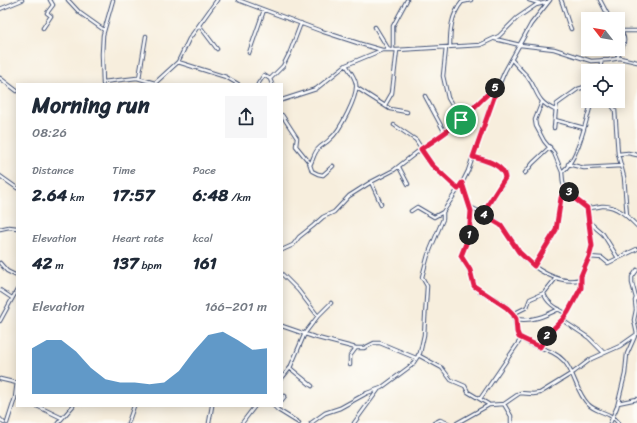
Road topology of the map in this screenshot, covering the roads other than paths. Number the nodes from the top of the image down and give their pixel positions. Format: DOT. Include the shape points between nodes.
graph roads {
  1 [pos="22,0"];
  2 [pos="50,0"];
  3 [pos="68,0"];
  4 [pos="113,0"];
  5 [pos="217,0"];
  6 [pos="238,0"];
  7 [pos="407,0"];
  8 [pos="471,0"];
  9 [pos="529,0"];
  10 [pos="560,0"];
  11 [pos="600,0"];
  12 [pos="549,1"];
  13 [pos="539,3"];
  14 [pos="0,9"];
  15 [pos="264,10"];
  16 [pos="606,12"];
  17 [pos="301,24"];
  18 [pos="199,25"];
  19 [pos="374,27"];
  20 [pos="43,28"];
  21 [pos="571,29"];
  22 [pos="104,30"];
  23 [pos="625,31"];
  24 [pos="637,31"];
  25 [pos="146,36"];
  26 [pos="495,39"];
  27 [pos="520,44"];
  28 [pos="450,47"];
  29 [pos="446,48"];
  30 [pos="217,49"];
  31 [pos="382,50"];
  32 [pos="391,50"];
  33 [pos="397,50"];
  34 [pos="249,53"];
  35 [pos="617,58"];
  36 [pos="512,60"];
  37 [pos="602,60"];
  38 [pos="178,62"];
  39 [pos="637,62"];
  40 [pos="601,64"];
  41 [pos="346,65"];
  42 [pos="0,78"];
  43 [pos="139,78"];
  44 [pos="270,79"];
  45 [pos="103,83"];
  46 [pos="152,83"];
  47 [pos="156,83"];
  48 [pos="236,83"];
  49 [pos="259,83"];
  50 [pos="272,83"];
  51 [pos="498,86"];
  52 [pos="357,88"];
  53 [pos="581,88"];
  54 [pos="16,91"];
  55 [pos="425,96"];
  56 [pos="283,100"];
  57 [pos="542,102"];
  58 [pos="385,105"];
  59 [pos="590,108"];
  60 [pos="614,108"];
  61 [pos="555,110"];
  62 [pos="407,112"];
  63 [pos="283,116"];
  64 [pos="461,120"];
  65 [pos="555,120"];
  66 [pos="394,125"];
  67 [pos="554,128"];
  68 [pos="584,128"];
  69 [pos="445,133"];
  70 [pos="550,147"];
  71 [pos="421,149"];
  72 [pos="618,154"];
  73 [pos="637,155"];
  74 [pos="473,157"];
  75 [pos="568,164"];
  76 [pos="310,165"];
  77 [pos="333,166"];
  78 [pos="621,166"];
  79 [pos="399,167"];
  80 [pos="562,172"];
  81 [pos="525,173"];
  82 [pos="0,176"];
  83 [pos="371,182"];
  84 [pos="462,183"];
  85 [pos="408,184"];
  86 [pos="16,187"];
  87 [pos="565,188"];
  88 [pos="458,189"];
  89 [pos="381,204"];
  90 [pos="470,207"];
  91 [pos="587,208"];
  92 [pos="411,211"];
  93 [pos="443,212"];
  94 [pos="482,214"];
  95 [pos="627,216"];
  96 [pos="589,223"];
  97 [pos="637,226"];
  98 [pos="16,228"];
  99 [pos="0,229"];
  100 [pos="637,249"];
  101 [pos="283,250"];
  102 [pos="589,257"];
  103 [pos="618,258"];
  104 [pos="0,264"];
  105 [pos="534,266"];
  106 [pos="637,270"];
  107 [pos="16,275"];
  108 [pos="283,275"];
  109 [pos="556,278"];
  110 [pos="581,279"];
  111 [pos="0,290"];
  112 [pos="16,292"];
  113 [pos="544,293"];
  114 [pos="12,298"];
  115 [pos="331,303"];
  116 [pos="559,309"];
  117 [pos="513,314"];
  118 [pos="567,314"];
  119 [pos="318,316"];
  120 [pos="516,319"];
  121 [pos="562,320"];
  122 [pos="0,321"];
  123 [pos="283,326"];
  124 [pos="305,333"];
  125 [pos="636,335"];
  126 [pos="521,339"];
  127 [pos="540,347"];
  128 [pos="356,348"];
  129 [pos="604,353"];
  130 [pos="418,355"];
  131 [pos="416,358"];
  132 [pos="350,365"];
  133 [pos="290,368"];
  134 [pos="572,373"];
  135 [pos="283,377"];
  136 [pos="0,379"];
  137 [pos="16,383"];
  138 [pos="312,386"];
  139 [pos="378,389"];
  140 [pos="16,396"];
  141 [pos="285,396"];
  142 [pos="283,399"];
  143 [pos="637,399"];
  144 [pos="480,400"];
  145 [pos="618,403"];
  146 [pos="489,404"];
  147 [pos="504,404"];
  148 [pos="39,407"];
  149 [pos="72,407"];
  150 [pos="134,407"];
  151 [pos="212,407"];
  152 [pos="254,407"];
  153 [pos="276,407"];
  154 [pos="613,417"];
  155 [pos="62,418"];
  156 [pos="0,419"];
  157 [pos="4,423"];
  158 [pos="7,423"];
  159 [pos="58,423"];
  160 [pos="128,423"];
  161 [pos="209,423"];
  162 [pos="242,423"];
  163 [pos="299,423"];
  164 [pos="311,423"];
  165 [pos="354,423"];
  166 [pos="434,423"];
  167 [pos="448,423"];
  168 [pos="457,423"];
  169 [pos="511,423"];
  170 [pos="610,423"];
  171 [pos="618,423"];
  1 -- 14 [label="street"];
  2 -- 20 [label="street" via="53,5 47,13 51,16"];
  3 -- 22 [label="street" via="80,14"];
  4 -- 22 [label="street"];
  5 -- 18 [label="street"];
  6 -- 15 [label="street"];
  7 -- 32 [label="street" via="393,26"];
  8 -- 28 [label="street" via="462,2 453,18"];
  9 -- 13 [label="street"];
  10 -- 21 [label="street"];
  11 -- 16 [label="street"];
  12 -- 13 [label="street"];
  12 -- 27 [label="street" via="531,24"];
  13 -- 26 [label="street" via="517,18"];
  15 -- 17 [label="street"];
  15 -- 34 [label="street"];
  17 -- 31 [label="street"];
  17 -- 44 [label="street" via="283,66"];
  18 -- 30 [label="street"];
  18 -- 38 [label="street"];
  19 -- 32 [label="street"];
  22 -- 45 [label="street"];
  23 -- 24 [label="street"];
  25 -- 43 [label="street"];
  26 -- 27 [label="street"];
  26 -- 28 [label="street" via="480,45"];
  27 -- 36 [label="street"];
  27 -- 37 [label="street" via="554,49 588,60"];
  28 -- 29 [label="street"];
  29 -- 33 [label="street"];
  29 -- 64 [label="street" via="443,76 448,98"];
  31 -- 32 [label="street"];
  31 -- 41 [label="street"];
  32 -- 33 [label="street"];
  33 -- 58 [label="street" via="392,92"];
  35 -- 37 [label="street"];
  35 -- 39 [label="street"];
  36 -- 51 [label="street"];
  36 -- 57 [label="street" via="527,76"];
  37 -- 40 [label="street"];
  38 -- 47 [label="street"];
  38 -- 48 [label="street" via="226,77"];
  41 -- 52 [label="street" via="355,78"];
  41 -- 56 [label="street" via="316,89"];
  42 -- 54 [label="street"];
  43 -- 45 [label="street"];
  43 -- 46 [label="street"];
  44 -- 49 [label="street" via="264,76"];
  44 -- 50 [label="street"];
  51 -- 64 [label="street"];
  51 -- 74 [label="street"];
  52 -- 58 [label="street"];
  52 -- 76 [label="street" via="346,116 331,139 318,149"];
  53 -- 61 [label="street" via="557,104"];
  55 -- 69 [label="street"];
  57 -- 61 [label="street"];
  57 -- 70 [label="street" via="535,123"];
  58 -- 62 [label="street" via="394,110"];
  59 -- 68 [label="street"];
  60 -- 72 [label="street"];
  61 -- 65 [label="street"];
  63 -- 76 [label="street" via="297,138 296,146"];
  64 -- 69 [label="street"];
  65 -- 67 [label="street"];
  65 -- 68 [label="street"];
  66 -- 71 [label="street" via="412,137"];
  68 -- 75 [label="street"];
  69 -- 71 [label="street"];
  70 -- 80 [label="street"];
  70 -- 81 [label="street"];
  71 -- 79 [label="street"];
  71 -- 88 [label="street" via="432,165"];
  72 -- 73 [label="street"];
  72 -- 78 [label="street"];
  74 -- 84 [label="street"];
  74 -- 94 [label="street" via="494,164 505,174 504,182"];
  75 -- 78 [label="street" via="584,168"];
  75 -- 80 [label="street"];
  76 -- 77 [label="street" via="312,171 320,175"];
  78 -- 95 [label="street"];
  79 -- 83 [label="street"];
  79 -- 85 [label="street"];
  80 -- 87 [label="street"];
  82 -- 86 [label="street"];
  83 -- 89 [label="street"];
  83 -- 101 [label="street" via="349,196 334,212 323,217 293,245"];
  84 -- 88 [label="street"];
  84 -- 90 [label="street"];
  87 -- 91 [label="street"];
  87 -- 105 [label="street" via="556,230"];
  88 -- 93 [label="street"];
  90 -- 94 [label="street"];
  90 -- 117 [label="street" via="470,231 461,253 462,259 470,270 474,286"];
  91 -- 95 [label="street" via="608,206"];
  91 -- 96 [label="street"];
  92 -- 93 [label="street" via="417,208 434,217"];
  93 -- 130 [label="street" via="443,219 422,276 427,286 424,335"];
  94 -- 105 [label="street" via="501,225 519,252"];
  95 -- 97 [label="street"];
  96 -- 102 [label="street" via="592,242"];
  96 -- 103 [label="street" via="603,234"];
  98 -- 99 [label="street"];
  100 -- 103 [label="street"];
  102 -- 103 [label="street" via="602,258 608,262"];
  102 -- 110 [label="street"];
  104 -- 107 [label="street"];
  105 -- 109 [label="street"];
  106 -- 125 [label="street" via="632,277 636,298"];
  108 -- 119 [label="street"];
  109 -- 110 [label="street" via="568,281"];
  109 -- 113 [label="street"];
  110 -- 118 [label="street" via="581,288"];
  111 -- 114 [label="street"];
  112 -- 114 [label="street"];
  113 -- 116 [label="street" via="547,300"];
  113 -- 117 [label="street" via="531,298 527,307"];
  114 -- 122 [label="street"];
  115 -- 119 [label="street"];
  116 -- 118 [label="street"];
  116 -- 120 [label="street" via="528,320"];
  117 -- 120 [label="street"];
  118 -- 121 [label="street"];
  119 -- 124 [label="street"];
  120 -- 126 [label="street" via="517,332"];
  121 -- 127 [label="street" via="548,334"];
  121 -- 129 [label="street" via="589,338"];
  123 -- 124 [label="street"];
  124 -- 128 [label="street"];
  124 -- 133 [label="street"];
  125 -- 129 [label="street"];
  125 -- 145 [label="street" via="627,354 626,372"];
  126 -- 127 [label="street"];
  126 -- 144 [label="street"];
  127 -- 134 [label="street" via="563,360"];
  128 -- 131 [label="street" via="376,343"];
  128 -- 132 [label="street" via="350,356"];
  129 -- 134 [label="street"];
  130 -- 131 [label="street"];
  130 -- 144 [label="street" via="442,368 449,378 465,386 468,392"];
  131 -- 139 [label="street" via="412,365"];
  133 -- 135 [label="street"];
  133 -- 138 [label="street"];
  134 -- 147 [label="street" via="540,393 518,394"];
  134 -- 154 [label="street" via="587,403"];
  136 -- 137 [label="street"];
  139 -- 164 [label="street" via="325,413"];
  139 -- 165 [label="street"];
  140 -- 158 [label="street"];
  141 -- 142 [label="street"];
  143 -- 145 [label="street"];
  144 -- 146 [label="street"];
  145 -- 154 [label="street"];
  146 -- 147 [label="street"];
  146 -- 168 [label="street"];
  147 -- 169 [label="street" via="510,414"];
  148 -- 155 [label="street"];
  149 -- 155 [label="street"];
  150 -- 160 [label="street"];
  151 -- 161 [label="street"];
  152 -- 162 [label="street"];
  153 -- 163 [label="street"];
  154 -- 170 [label="street"];
  154 -- 171 [label="street"];
  155 -- 159 [label="street"];
  156 -- 157 [label="street"];
  166 -- 167 [label="street" via="440,420"];
}
